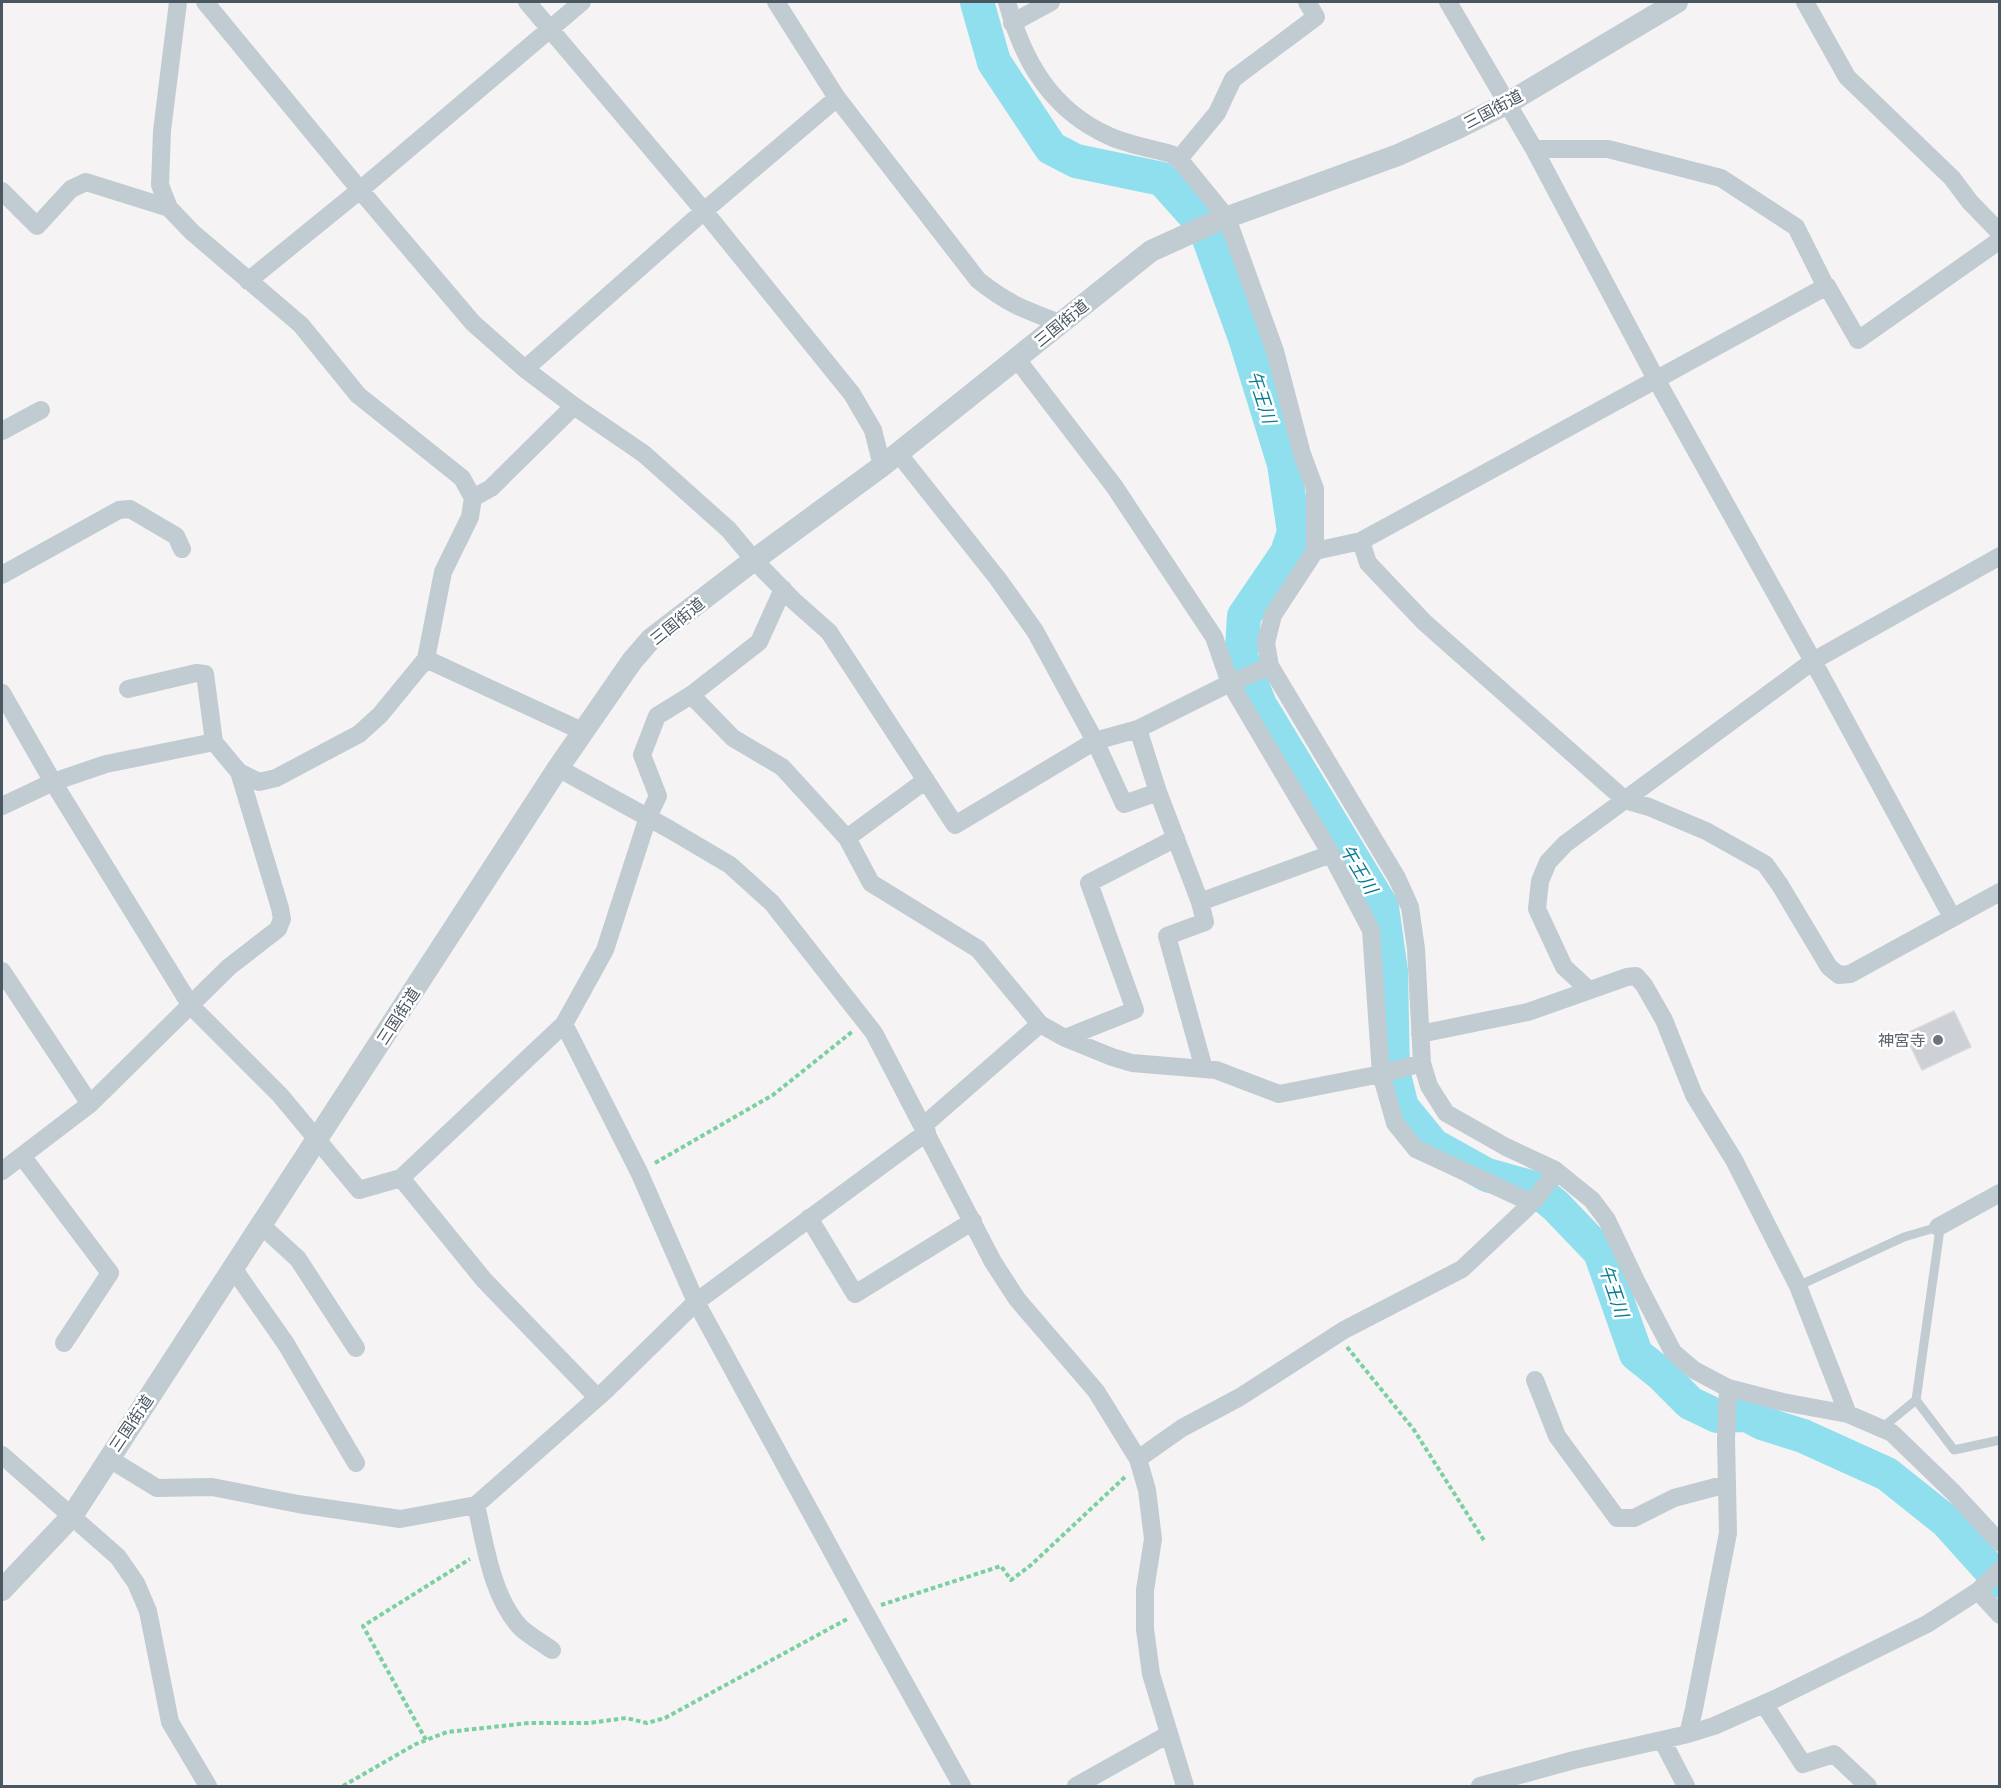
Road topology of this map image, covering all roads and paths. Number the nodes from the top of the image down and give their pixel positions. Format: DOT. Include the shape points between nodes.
graph roads {
  1 [pos="178,2"];
  2 [pos="205,2"];
  3 [pos="527,2"];
  4 [pos="582,2"];
  5 [pos="776,2"];
  6 [pos="1006,2"];
  7 [pos="1051,2"];
  8 [pos="1307,2"];
  9 [pos="1448,2"];
  10 [pos="1677,2"];
  11 [pos="1805,2"];
  12 [pos="1012,23"];
  13 [pos="550,29"];
  14 [pos="837,98"];
  15 [pos="1506,104"];
  16 [pos="1534,149"];
  17 [pos="1179,159"];
  18 [pos="2,190"];
  19 [pos="360,190"];
  20 [pos="169,208"];
  21 [pos="704,212"];
  22 [pos="1222,219"];
  23 [pos="2000,233"];
  24 [pos="2000,240"];
  25 [pos="248,281"];
  26 [pos="1826,287"];
  27 [pos="1060,323"];
  28 [pos="1016,358"];
  29 [pos="525,369"];
  30 [pos="1656,379"];
  31 [pos="574,406"];
  32 [pos="41,410"];
  33 [pos="2,431"];
  34 [pos="890,460"];
  35 [pos="473,498"];
  36 [pos="1361,541"];
  37 [pos="182,549"];
  38 [pos="1315,551"];
  39 [pos="2000,556"];
  40 [pos="754,560"];
  41 [pos="2,575"];
  42 [pos="783,589"];
  43 [pos="426,659"];
  44 [pos="1813,662"];
  45 [pos="1267,667"];
  46 [pos="1230,683"];
  47 [pos="128,689"];
  48 [pos="2,693"];
  49 [pos="691,695"];
  50 [pos="1138,729"];
  51 [pos="584,732"];
  52 [pos="1095,741"];
  53 [pos="214,742"];
  54 [pos="558,768"];
  55 [pos="239,772"];
  56 [pos="926,780"];
  57 [pos="53,782"];
  58 [pos="1158,792"];
  59 [pos="1625,800"];
  60 [pos="2,806"];
  61 [pos="648,817"];
  62 [pos="847,838"];
  63 [pos="1176,838"];
  64 [pos="1332,854"];
  65 [pos="2000,892"];
  66 [pos="1200,902"];
  67 [pos="1952,917"];
  68 [pos="2,971"];
  69 [pos="1589,990"];
  70 [pos="191,1006"];
  71 [pos="865,1021"];
  72 [pos="564,1024"];
  73 [pos="1040,1024"];
  74 [pos="1420,1034"];
  75 [pos="1065,1038"];
  76 [pos="1418,1064"];
  77 [pos="1204,1069"];
  78 [pos="1381,1074"];
  79 [pos="90,1104"];
  80 [pos="925,1129"];
  81 [pos="317,1139"];
  82 [pos="22,1156"];
  83 [pos="2,1171"];
  84 [pos="639,1172"];
  85 [pos="1554,1173"];
  86 [pos="401,1178"];
  87 [pos="2000,1193"];
  88 [pos="1532,1203"];
  89 [pos="809,1218"];
  90 [pos="973,1221"];
  91 [pos="261,1225"];
  92 [pos="1938,1227"];
  93 [pos="233,1268"];
  94 [pos="1798,1286"];
  95 [pos="696,1302"];
  96 [pos="1337,1334"];
  97 [pos="64,1343"];
  98 [pos="356,1348"];
  99 [pos="1535,1380"];
  100 [pos="1728,1394"];
  101 [pos="597,1397"];
  102 [pos="1917,1400"];
  103 [pos="1848,1414"];
  104 [pos="1883,1428"];
  105 [pos="2000,1440"];
  106 [pos="2,1455"];
  107 [pos="108,1458"];
  108 [pos="1139,1461"];
  109 [pos="356,1463"];
  110 [pos="1727,1484"];
  111 [pos="476,1505"];
  112 [pos="72,1516"];
  113 [pos="1485,1542"];
  114 [pos="2000,1543"];
  115 [pos="486,1548"];
  116 [pos="2000,1570"];
  117 [pos="1980,1589"];
  118 [pos="2,1590"];
  119 [pos="864,1610"];
  120 [pos="2000,1615"];
  121 [pos="552,1650"];
  122 [pos="1764,1704"];
  123 [pos="1169,1734"];
  124 [pos="1688,1734"];
  125 [pos="426,1740"];
  126 [pos="1662,1740"];
  127 [pos="208,1786"];
  128 [pos="343,1786"];
  129 [pos="962,1786"];
  130 [pos="1076,1786"];
  131 [pos="1185,1786"];
  132 [pos="1479,1786"];
  133 [pos="1686,1786"];
  134 [pos="1868,1786"];
  1 -- 20 [label="street" via="162,131 160,185"];
  2 -- 19 [label="street"];
  3 -- 13 [label="street"];
  4 -- 13 [label="street"];
  5 -- 14 [label="street"];
  6 -- 12 [label="street"];
  7 -- 12 [label="street"];
  8 -- 17 [label="street" via="1316,17 1233,79 1217,113"];
  9 -- 15 [label="street"];
  10 -- 15 [label="street, 三国街道"];
  11 -- 23 [label="street" via="1852,83 1952,178"];
  12 -- 17 [label="street" via="1023,51 1057,102 1110,137"];
  13 -- 19 [label="street"];
  13 -- 21 [label="street"];
  14 -- 21 [label="street"];
  14 -- 27 [label="street" via="978,280 1019,308"];
  15 -- 16 [label="street"];
  15 -- 22 [label="street, 三国街道" via="1398,155"];
  16 -- 26 [label="street" via="1608,149 1721,178 1796,227"];
  16 -- 30 [label="street"];
  17 -- 22 [label="street"];
  18 -- 20 [label="street" via="37,226 71,189 86,182"];
  19 -- 25 [label="street"];
  19 -- 29 [label="street" via="473,323"];
  20 -- 25 [label="street"];
  21 -- 29 [label="street"];
  21 -- 34 [label="street" via="852,394"];
  22 -- 27 [label="street, 三国街道" via="1151,251"];
  22 -- 38 [label="street" via="1275,351 1315,489"];
  24 -- 26 [label="street" via="1858,340"];
  25 -- 35 [label="street" via="301,325 358,395 462,478"];
  26 -- 30 [label="street"];
  27 -- 28 [label="street, 三国街道"];
  28 -- 34 [label="street, 三国街道"];
  28 -- 46 [label="street" via="1114,486 1214,637"];
  29 -- 31 [label="street"];
  30 -- 36 [label="street"];
  30 -- 44 [label="street"];
  31 -- 35 [label="street" via="491,488"];
  31 -- 40 [label="street" via="644,454 729,530"];
  32 -- 33 [label="street"];
  34 -- 40 [label="street, 三国街道"];
  34 -- 52 [label="street" via="998,579 1035,631"];
  35 -- 43 [label="street" via="470,517 442,572"];
  36 -- 38 [label="street"];
  36 -- 59 [label="street" via="1368,563 1424,622"];
  37 -- 41 [label="street" via="176,536 130,509 119,510"];
  38 -- 45 [label="street" via="1273,615 1266,643"];
  39 -- 44 [label="street"];
  40 -- 42 [label="street"];
  40 -- 51 [label="street, 三国街道" via="651,639"];
  42 -- 49 [label="street" via="759,642"];
  42 -- 56 [label="street" via="829,632"];
  43 -- 51 [label="street"];
  43 -- 55 [label="street" via="380,715 359,734 276,778 259,782"];
  44 -- 59 [label="street"];
  44 -- 67 [label="street"];
  45 -- 46 [label="street"];
  45 -- 74 [label="street" via="1397,878 1410,907"];
  46 -- 50 [label="street"];
  46 -- 64 [label="street"];
  47 -- 53 [label="street" via="205,674"];
  48 -- 57 [label="street"];
  49 -- 61 [label="street" via="657,716 642,754 658,796"];
  49 -- 62 [label="street" via="733,738 782,767"];
  50 -- 52 [label="street"];
  50 -- 58 [label="street"];
  51 -- 54 [label="street, 三国街道"];
  52 -- 56 [label="street" via="955,825"];
  52 -- 58 [label="street" via="1124,804"];
  53 -- 55 [label="street"];
  53 -- 57 [label="street" via="106,764"];
  54 -- 61 [label="street"];
  54 -- 81 [label="street, 三国街道"];
  55 -- 70 [label="street" via="282,919 278,929 229,967"];
  56 -- 62 [label="street"];
  57 -- 60 [label="street"];
  57 -- 70 [label="street"];
  58 -- 63 [label="street"];
  59 -- 67 [label="street" via="1706,831 1765,864 1828,967 1839,975 1850,974"];
  59 -- 69 [label="street" via="1565,844 1548,862 1540,881 1537,909 1564,967"];
  61 -- 71 [label="street" via="730,865 772,903"];
  61 -- 72 [label="street" via="605,950"];
  62 -- 73 [label="street" via="871,883 978,949"];
  63 -- 66 [label="street"];
  63 -- 75 [label="street" via="1089,883 1135,1010"];
  64 -- 66 [label="street"];
  64 -- 78 [label="street" via="1371,930"];
  65 -- 67 [label="street"];
  66 -- 77 [label="street" via="1205,922 1167,936"];
  68 -- 79 [label="street"];
  69 -- 74 [label="street" via="1528,1012"];
  69 -- 94 [label="street" via="1636,976 1644,985 1664,1020 1695,1095 1734,1160"];
  70 -- 79 [label="street"];
  70 -- 81 [label="street" via="280,1095"];
  71 -- 80 [label="street"];
  71 -- 84 [label="path" via="773,1095"];
  72 -- 84 [label="street"];
  72 -- 86 [label="street"];
  73 -- 75 [label="street"];
  73 -- 80 [label="street"];
  74 -- 76 [label="street"];
  75 -- 77 [label="street" via="1132,1063"];
  76 -- 78 [label="street"];
  76 -- 85 [label="street" via="1446,1113"];
  77 -- 78 [label="street" via="1279,1094"];
  78 -- 88 [label="street" via="1395,1123 1416,1149"];
  79 -- 82 [label="street"];
  80 -- 89 [label="street"];
  80 -- 90 [label="street"];
  81 -- 86 [label="street" via="359,1190"];
  81 -- 91 [label="street, 三国街道"];
  82 -- 83 [label="street"];
  82 -- 97 [label="street" via="110,1273"];
  84 -- 95 [label="street"];
  85 -- 88 [label="street"];
  85 -- 100 [label="street" via="1592,1200 1607,1220 1673,1352"];
  86 -- 101 [label="street" via="484,1281"];
  87 -- 92 [label="street"];
  88 -- 96 [label="street" via="1462,1269"];
  89 -- 90 [label="street" via="855,1294"];
  89 -- 95 [label="street"];
  90 -- 108 [label="street" via="1017,1299 1096,1391"];
  91 -- 93 [label="street, 三国街道"];
  91 -- 98 [label="street" via="298,1259"];
  92 -- 94 [label="lane" via="1904,1236"];
  92 -- 102 [label="lane"];
  93 -- 107 [label="street, 三国街道"];
  93 -- 109 [label="street" via="286,1344"];
  94 -- 103 [label="street"];
  95 -- 101 [label="street"];
  95 -- 119 [label="street"];
  96 -- 108 [label="street" via="1240,1397 1182,1428"];
  96 -- 113 [label="path" via="1414,1430"];
  99 -- 110 [label="street" via="1557,1436 1617,1518 1634,1518 1674,1498"];
  100 -- 103 [label="street"];
  100 -- 110 [label="street"];
  101 -- 111 [label="street"];
  102 -- 104 [label="lane"];
  102 -- 105 [label="lane" via="1953,1450"];
  103 -- 104 [label="street"];
  104 -- 114 [label="street" via="1953,1492"];
  106 -- 112 [label="street"];
  107 -- 111 [label="street" via="157,1488 212,1487 400,1519"];
  107 -- 112 [label="street, 三国街道"];
  108 -- 119 [label="path" via="1011,1580 1001,1566"];
  108 -- 123 [label="street" via="1153,1539 1145,1590 1145,1629 1150,1674"];
  110 -- 124 [label="street" via="1728,1533"];
  111 -- 115 [label="street"];
  112 -- 118 [label="street, 三国街道"];
  112 -- 127 [label="street" via="118,1557 135,1583 148,1611 170,1722"];
  115 -- 121 [label="street" via="492,1578 510,1613 521,1628"];
  115 -- 125 [label="path" via="363,1626"];
  116 -- 117 [label="street"];
  117 -- 120 [label="street"];
  117 -- 122 [label="street" via="1927,1624"];
  119 -- 125 [label="path" via="665,1718 647,1723 626,1718 589,1723 529,1723 447,1732"];
  119 -- 129 [label="street"];
  122 -- 124 [label="street"];
  122 -- 134 [label="street" via="1803,1764 1834,1754"];
  123 -- 130 [label="street"];
  123 -- 131 [label="street"];
  124 -- 126 [label="street"];
  125 -- 128 [label="path"];
  126 -- 132 [label="street"];
  126 -- 133 [label="street"];
}
